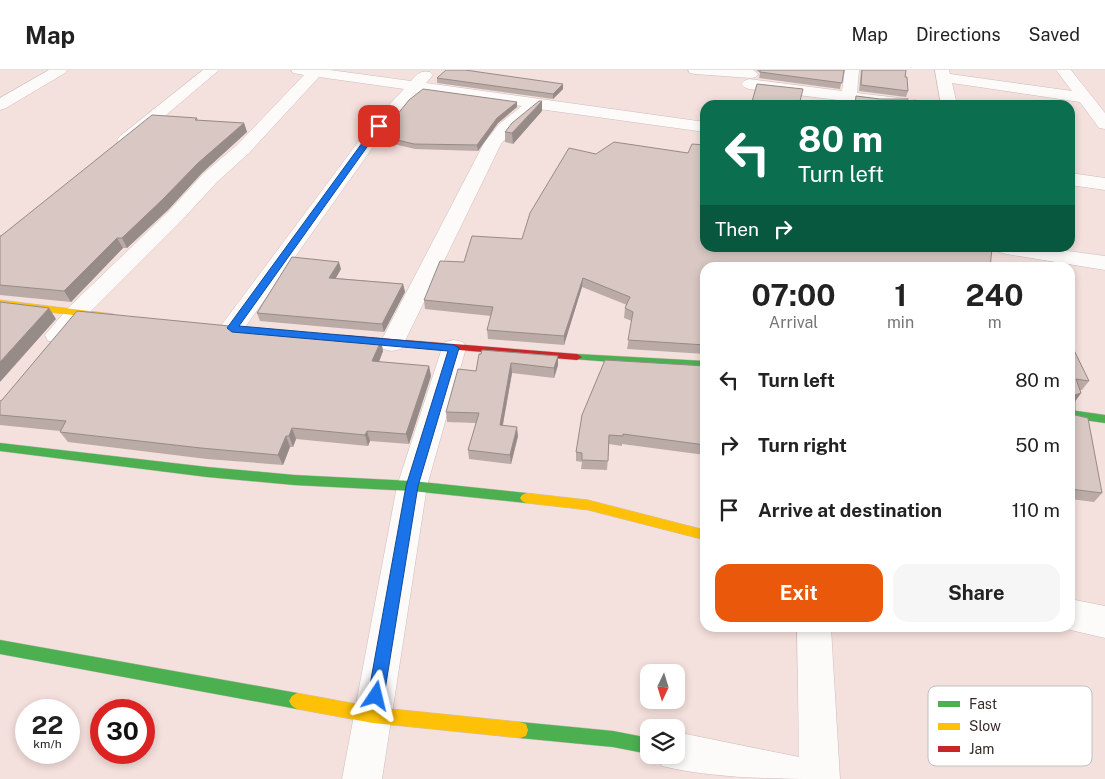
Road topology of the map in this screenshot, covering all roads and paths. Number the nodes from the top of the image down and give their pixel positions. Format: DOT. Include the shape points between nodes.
graph roads {
  1 [pos="60,70"];
  2 [pos="212,70"];
  3 [pos="430,70"];
  4 [pos="695,70"];
  5 [pos="852,70"];
  6 [pos="1063,70"];
  7 [pos="316,72"];
  8 [pos="942,73"];
  9 [pos="749,82"];
  10 [pos="416,87"];
  11 [pos="849,96"];
  12 [pos="1085,98"];
  13 [pos="879,100"];
  14 [pos="948,100"];
  15 [pos="0,104"];
  16 [pos="535,104"];
  17 [pos="1105,124"];
  18 [pos="700,126"];
  19 [pos="114,150"];
  20 [pos="1075,180"];
  21 [pos="1105,184"];
  22 [pos="1032,252"];
  23 [pos="1105,263"];
  24 [pos="0,303"];
  25 [pos="76,313"];
  26 [pos="126,318"];
  27 [pos="232,328"];
  28 [pos="336,338"];
  29 [pos="392,343"];
  30 [pos="454,348"];
  31 [pos="44,350"];
  32 [pos="700,365"];
  33 [pos="1075,415"];
  34 [pos="1105,419"];
  35 [pos="0,447"];
  36 [pos="412,486"];
  37 [pos="700,533"];
  38 [pos="1075,616"];
  39 [pos="1105,622"];
  40 [pos="814,632"];
  41 [pos="0,647"];
  42 [pos="373,715"];
  43 [pos="640,744"];
  44 [pos="685,754"];
  45 [pos="362,779"];
  46 [pos="809,779"];
  47 [pos="820,779"];
  1 -- 15 [label="street"];
  2 -- 19 [label="street"];
  3 -- 10 [label="street"];
  4 -- 9 [label="street"];
  5 -- 11 [label="street"];
  6 -- 12 [label="street"];
  7 -- 10 [label="street"];
  7 -- 25 [label="street" via="243,149"];
  8 -- 12 [label="street"];
  8 -- 14 [label="street"];
  9 -- 11 [label="street"];
  10 -- 16 [label="street"];
  10 -- 27 [label="street" via="379,126"];
  11 -- 13 [label="street"];
  12 -- 17 [label="street"];
  16 -- 18 [label="street"];
  16 -- 29 [label="street" via="505,128 493,143"];
  20 -- 21 [label="street"];
  22 -- 23 [label="street"];
  24 -- 25 [label="street"];
  25 -- 26 [label="street"];
  25 -- 31 [label="street"];
  28 -- 29 [label="street"];
  29 -- 30 [label="street"];
  30 -- 32 [label="street"];
  30 -- 36 [label="street"];
  33 -- 34 [label="street"];
  35 -- 36 [label="street" via="294,480"];
  36 -- 37 [label="street" via="588,505"];
  36 -- 42 [label="street"];
  38 -- 39 [label="street"];
  40 -- 47 [label="street"];
  41 -- 42 [label="street"];
  42 -- 43 [label="street"];
  42 -- 45 [label="street"];
  44 -- 46 [label="street"];
}
